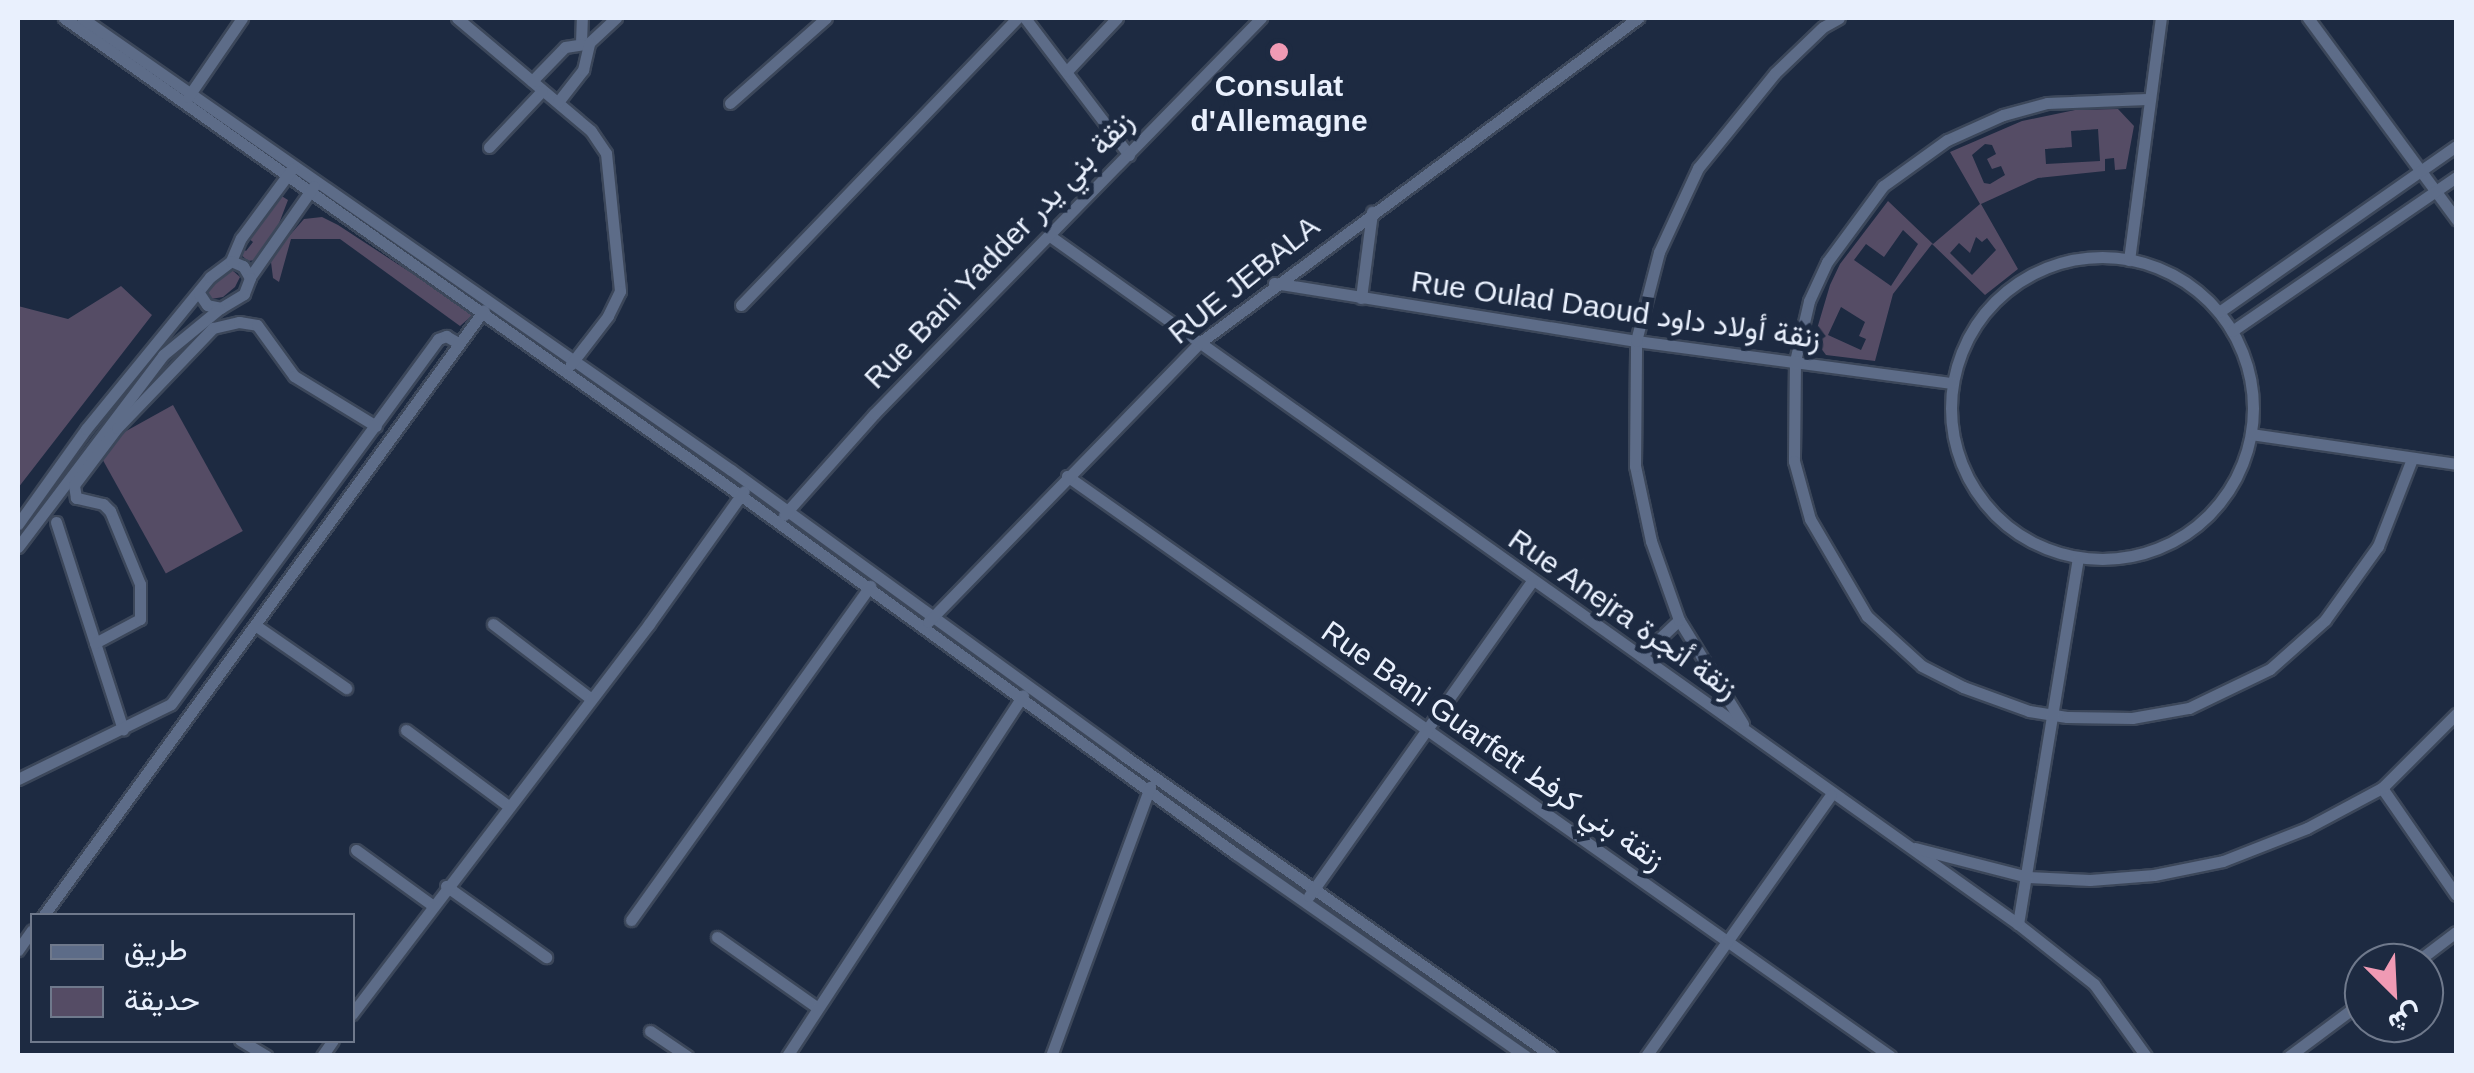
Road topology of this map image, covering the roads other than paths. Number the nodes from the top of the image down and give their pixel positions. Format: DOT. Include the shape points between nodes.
graph roads {
  1 [pos="64,18"];
  2 [pos="242,18"];
  3 [pos="457,18"];
  4 [pos="582,18"];
  5 [pos="616,18"];
  6 [pos="826,18"];
  7 [pos="1017,18"];
  8 [pos="1025,18"];
  9 [pos="1117,18"];
  10 [pos="1261,18"];
  11 [pos="1638,18"];
  12 [pos="1840,18"];
  13 [pos="2161,18"];
  14 [pos="2308,18"];
  15 [pos="80,21"];
  16 [pos="1820,22"];
  17 [pos="585,43"];
  18 [pos="1067,71"];
  19 [pos="532,82"];
  20 [pos="542,91"];
  21 [pos="188,97"];
  22 [pos="2147,98"];
  23 [pos="558,102"];
  24 [pos="730,103"];
  25 [pos="2456,146"];
  26 [pos="488,147"];
  27 [pos="1129,155"];
  28 [pos="291,170"];
  29 [pos="2420,170"];
  30 [pos="2456,177"];
  31 [pos="314,186"];
  32 [pos="2436,191"];
  33 [pos="1372,212"];
  34 [pos="2456,219"];
  35 [pos="1050,236"];
  36 [pos="2128,260"];
  37 [pos="231,262"];
  38 [pos="250,277"];
  39 [pos="1274,284"];
  40 [pos="199,293"];
  41 [pos="1361,298"];
  42 [pos="741,306"];
  43 [pos="219,308"];
  44 [pos="486,308"];
  45 [pos="2219,312"];
  46 [pos="2232,330"];
  47 [pos="1636,341"];
  48 [pos="458,344"];
  49 [pos="1198,344"];
  50 [pos="574,361"];
  51 [pos="1795,361"];
  52 [pos="565,372"];
  53 [pos="1952,383"];
  54 [pos="376,426"];
  55 [pos="2251,434"];
  56 [pos="2412,459"];
  57 [pos="2456,464"];
  58 [pos="1067,476"];
  59 [pos="749,483"];
  60 [pos="741,495"];
  61 [pos="788,511"];
  62 [pos="56,522"];
  63 [pos="778,522"];
  64 [pos="18,524"];
  65 [pos="18,547"];
  66 [pos="2078,558"];
  67 [pos="877,576"];
  68 [pos="1532,581"];
  69 [pos="868,588"];
  70 [pos="932,617"];
  71 [pos="1679,620"];
  72 [pos="255,624"];
  73 [pos="493,624"];
  74 [pos="922,628"];
  75 [pos="95,643"];
  76 [pos="1641,656"];
  77 [pos="346,688"];
  78 [pos="1028,688"];
  79 [pos="590,698"];
  80 [pos="1020,700"];
  81 [pos="2456,714"];
  82 [pos="2052,716"];
  83 [pos="1426,728"];
  84 [pos="123,729"];
  85 [pos="406,730"];
  86 [pos="1747,731"];
  87 [pos="19,774"];
  88 [pos="1154,778"];
  89 [pos="2382,788"];
  90 [pos="1148,791"];
  91 [pos="1831,795"];
  92 [pos="507,805"];
  93 [pos="1906,846"];
  94 [pos="356,850"];
  95 [pos="2028,877"];
  96 [pos="446,886"];
  97 [pos="1313,890"];
  98 [pos="2456,895"];
  99 [pos="1305,902"];
  100 [pos="432,905"];
  101 [pos="44,913"];
  102 [pos="631,920"];
  103 [pos="2018,924"];
  104 [pos="717,936"];
  105 [pos="1726,943"];
  106 [pos="546,957"];
  107 [pos="818,1008"];
  108 [pos="355,1010"];
  109 [pos="2344,1015"];
  110 [pos="650,1031"];
  111 [pos="245,1043"];
  112 [pos="267,1056"];
  113 [pos="687,1056"];
  114 [pos="787,1056"];
  115 [pos="1051,1056"];
  116 [pos="1526,1056"];
  117 [pos="1552,1056"];
  118 [pos="1646,1056"];
  119 [pos="1890,1056"];
  120 [pos="2146,1056"];
  121 [pos="2289,1056"];
  1 -- 15 [label="street"];
  2 -- 21 [label="street"];
  3 -- 19 [label="street"];
  4 -- 17 [label="street"];
  5 -- 17 [label="street"];
  6 -- 24 [label="street"];
  7 -- 42 [label="street"];
  8 -- 18 [label="street"];
  9 -- 18 [label="street"];
  10 -- 27 [label="street, Rue Bani Yadder زنقة بني يدر"];
  11 -- 33 [label="street, RUE JEBALA"];
  12 -- 16 [label="street"];
  13 -- 22 [label="street"];
  14 -- 29 [label="street"];
  15 -- 21 [label="street"];
  16 -- 47 [label="street" via="1698,168 1659,252"];
  17 -- 19 [label="street" via="566,47"];
  17 -- 23 [label="street" via="584,70"];
  18 -- 27 [label="street"];
  19 -- 20 [label="street"];
  20 -- 23 [label="street"];
  20 -- 26 [label="street"];
  21 -- 28 [label="street"];
  22 -- 36 [label="street"];
  22 -- 51 [label="street" via="2024,108 1947,140 1899,172 1837,245 1809,302"];
  23 -- 50 [label="street" via="606,152 621,283 617,302"];
  25 -- 29 [label="street"];
  27 -- 35 [label="street, Rue Bani Yadder زنقة بني يدر"];
  28 -- 31 [label="street"];
  28 -- 37 [label="street"];
  29 -- 32 [label="street"];
  29 -- 45 [label="street"];
  30 -- 32 [label="street"];
  31 -- 38 [label="street"];
  31 -- 44 [label="street"];
  32 -- 34 [label="street"];
  32 -- 46 [label="street"];
  33 -- 39 [label="street, RUE JEBALA"];
  33 -- 41 [label="street"];
  35 -- 49 [label="street, Rue Anejra زنقة أنجرة"];
  35 -- 61 [label="street, Rue Bani Yadder زنقة بني يدر"];
  36 -- 45 [label="street" via="2178,278"];
  36 -- 53 [label="street" via="2061,263 2001,295 1970,336"];
  37 -- 38 [label="street"];
  37 -- 40 [label="street"];
  38 -- 43 [label="street" via="244,294"];
  39 -- 41 [label="street, Rue Oulad Daoud زنقة أولاد داود"];
  39 -- 49 [label="street, RUE JEBALA"];
  40 -- 43 [label="street"];
  40 -- 64 [label="street" via="86,429"];
  41 -- 47 [label="street, Rue Oulad Daoud زنقة أولاد داود"];
  43 -- 65 [label="street" via="152,368"];
  44 -- 48 [label="street"];
  44 -- 50 [label="street"];
  44 -- 52 [label="street"];
  45 -- 46 [label="street"];
  46 -- 55 [label="street" via="2252,391"];
  47 -- 51 [label="street, Rue Oulad Daoud زنقة أولاد داود"];
  47 -- 71 [label="street" via="1635,466 1651,541"];
  48 -- 54 [label="street" via="438,339"];
  48 -- 72 [label="street"];
  49 -- 58 [label="street, RUE JEBALA"];
  49 -- 68 [label="street, Rue Anejra زنقة أنجرة"];
  50 -- 52 [label="street"];
  50 -- 59 [label="street"];
  51 -- 53 [label="street, Rue Oulad Daoud زنقة أولاد داود"];
  51 -- 82 [label="street" via="1791,423 1801,495 1827,555 1867,616 1936,673 1997,702"];
  52 -- 60 [label="street"];
  53 -- 66 [label="street" via="1953,434 1969,482 1989,510 2014,533"];
  54 -- 75 [label="street" via="294,376 257,325 213,328 117,428 74,485 76,498 110,511 142,596 140,618"];
  54 -- 84 [label="street" via="171,704"];
  55 -- 56 [label="street"];
  55 -- 66 [label="street" via="2230,488 2190,531 2136,556"];
  56 -- 57 [label="street"];
  56 -- 82 [label="street" via="2368,564 2325,620 2281,661 2230,692 2167,713"];
  58 -- 70 [label="street, RUE JEBALA"];
  58 -- 83 [label="street, Rue Bani Guarfett زنقة بني كرفط"];
  59 -- 60 [label="street"];
  59 -- 61 [label="street"];
  60 -- 63 [label="street"];
  60 -- 79 [label="street"];
  61 -- 63 [label="street, Rue Bani Yadder زنقة بني يدر"];
  61 -- 67 [label="street"];
  62 -- 75 [label="street"];
  63 -- 69 [label="street"];
  66 -- 82 [label="street"];
  67 -- 69 [label="street"];
  67 -- 70 [label="street"];
  68 -- 76 [label="street, Rue Anejra زنقة أنجرة"];
  68 -- 83 [label="street"];
  69 -- 74 [label="street"];
  69 -- 102 [label="street"];
  70 -- 74 [label="street, RUE JEBALA"];
  70 -- 78 [label="street"];
  71 -- 76 [label="street"];
  71 -- 86 [label="street"];
  72 -- 77 [label="street"];
  72 -- 101 [label="street"];
  73 -- 79 [label="street"];
  74 -- 80 [label="street"];
  75 -- 84 [label="street"];
  76 -- 86 [label="street, Rue Anejra زنقة أنجرة"];
  78 -- 80 [label="street"];
  78 -- 88 [label="street"];
  79 -- 92 [label="street"];
  80 -- 90 [label="street"];
  80 -- 107 [label="street"];
  81 -- 89 [label="street"];
  82 -- 95 [label="street"];
  83 -- 97 [label="street"];
  83 -- 105 [label="street, Rue Bani Guarfett زنقة بني كرفط"];
  84 -- 87 [label="street"];
  85 -- 92 [label="street"];
  86 -- 91 [label="street, Rue Anejra زنقة أنجرة"];
  88 -- 90 [label="street"];
  88 -- 97 [label="street"];
  89 -- 95 [label="street" via="2307,828 2204,866 2116,879"];
  89 -- 98 [label="street"];
  90 -- 99 [label="street"];
  90 -- 115 [label="street"];
  91 -- 93 [label="street, Rue Anejra زنقة أنجرة"];
  91 -- 105 [label="street"];
  92 -- 96 [label="street"];
  93 -- 95 [label="street"];
  93 -- 103 [label="street, Rue Anejra زنقة أنجرة"];
  94 -- 100 [label="street"];
  95 -- 103 [label="street"];
  96 -- 100 [label="street"];
  96 -- 106 [label="street"];
  97 -- 99 [label="street"];
  97 -- 117 [label="street"];
  99 -- 116 [label="street"];
  100 -- 108 [label="street"];
  103 -- 120 [label="street, Rue Anejra زنقة أنجرة" via="2094,984"];
  104 -- 107 [label="street"];
  105 -- 118 [label="street"];
  105 -- 119 [label="street, Rue Bani Guarfett زنقة بني كرفط"];
  107 -- 114 [label="street"];
  109 -- 121 [label="street"];
  110 -- 113 [label="street"];
  111 -- 112 [label="street"];
}
